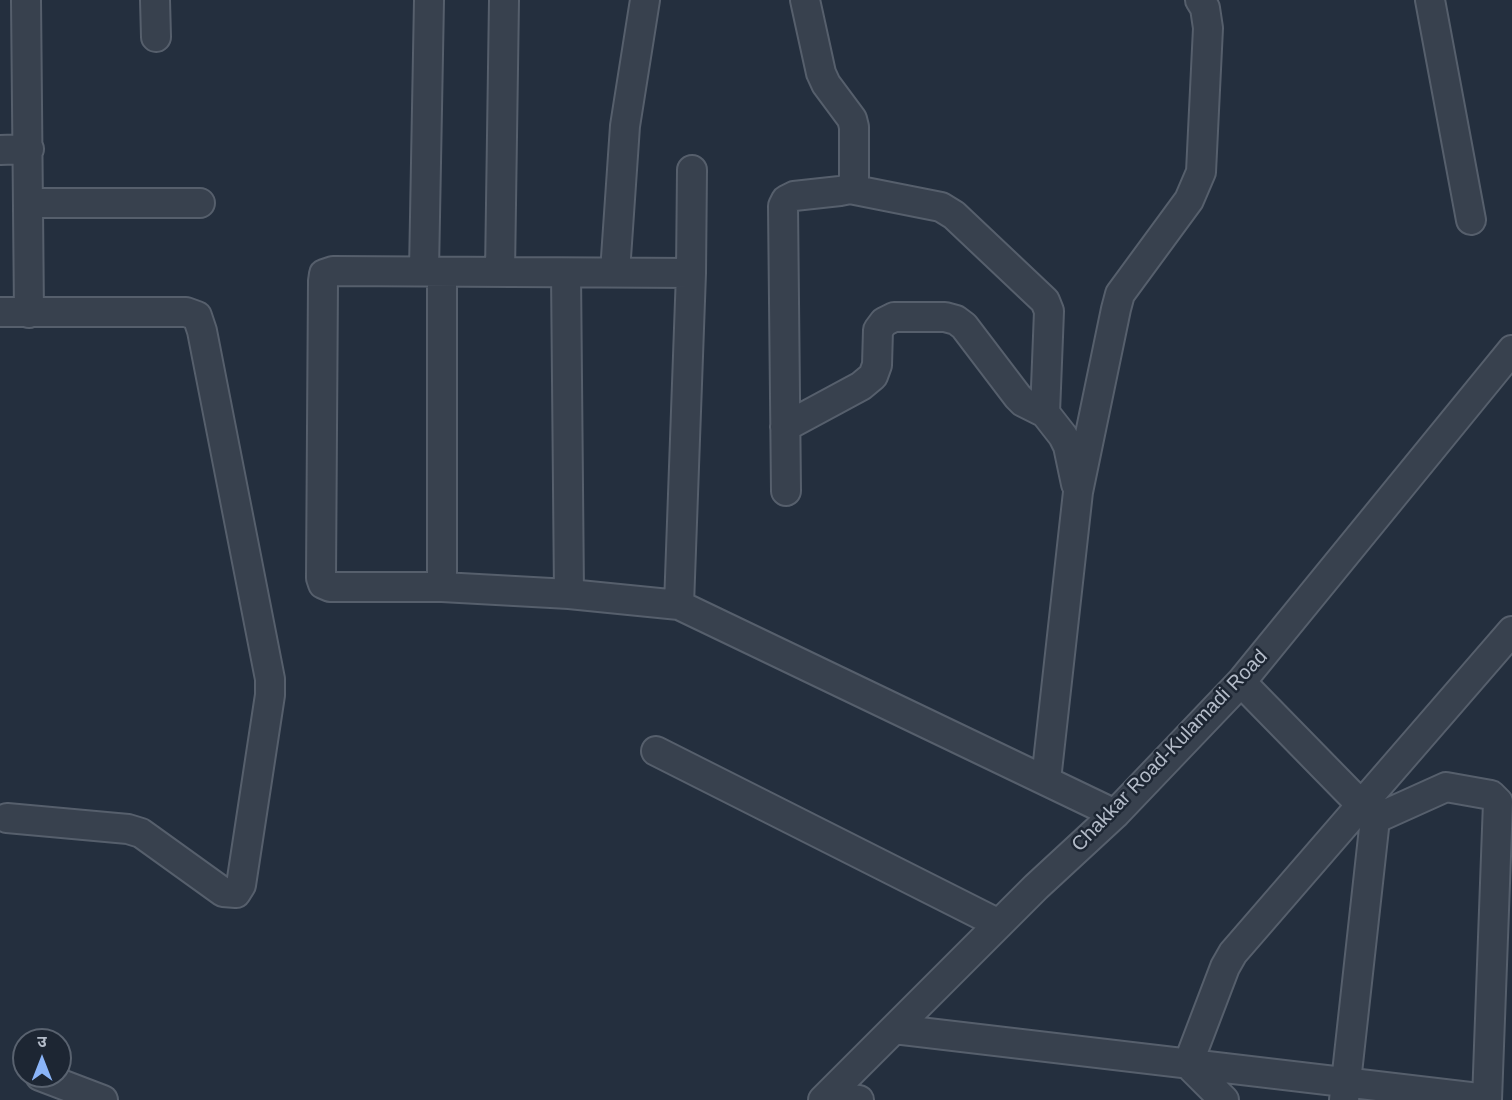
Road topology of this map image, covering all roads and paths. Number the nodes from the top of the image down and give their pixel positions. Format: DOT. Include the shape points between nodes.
graph roads {
  1 [pos="26,0"];
  2 [pos="155,0"];
  3 [pos="429,0"];
  4 [pos="504,0"];
  5 [pos="645,0"];
  6 [pos="805,0"];
  7 [pos="1200,0"];
  8 [pos="1430,0"];
  9 [pos="156,37"];
  10 [pos="28,149"];
  11 [pos="0,150"];
  12 [pos="692,170"];
  13 [pos="850,189"];
  14 [pos="29,203"];
  15 [pos="200,203"];
  16 [pos="1471,220"];
  17 [pos="433,271"];
  18 [pos="501,272"];
  19 [pos="615,272"];
  20 [pos="566,273"];
  21 [pos="691,273"];
  22 [pos="0,312"];
  23 [pos="29,313"];
  24 [pos="1512,350"];
  25 [pos="1045,413"];
  26 [pos="785,427"];
  27 [pos="786,491"];
  28 [pos="1078,492"];
  29 [pos="442,587"];
  30 [pos="569,594"];
  31 [pos="679,605"];
  32 [pos="1512,631"];
  33 [pos="1241,682"];
  34 [pos="656,751"];
  35 [pos="1046,780"];
  36 [pos="1369,812"];
  37 [pos="1115,814"];
  38 [pos="7,818"];
  39 [pos="999,924"];
  40 [pos="894,1029"];
  41 [pos="1188,1064"];
  42 [pos="72,1088"];
  43 [pos="1345,1091"];
  44 [pos="826,1097"];
  45 [pos="1487,1099"];
  46 [pos="103,1100"];
  47 [pos="860,1100"];
  48 [pos="1224,1100"];
  1 -- 10 [label="street"];
  2 -- 9 [label="street"];
  3 -- 17 [label="street"];
  4 -- 18 [label="street"];
  5 -- 19 [label="street" via="625,126"];
  6 -- 13 [label="street" via="826,84 854,127 854,178"];
  7 -- 28 [label="street" via="1208,28 1201,172 1189,200 1120,294"];
  8 -- 16 [label="street"];
  10 -- 11 [label="street"];
  10 -- 14 [label="street"];
  12 -- 21 [label="street"];
  13 -- 25 [label="street" via="941,207 1045,301 1049,311"];
  13 -- 26 [label="street" via="794,196 783,206"];
  14 -- 15 [label="street"];
  14 -- 23 [label="street"];
  17 -- 18 [label="street"];
  17 -- 29 [label="street"];
  17 -- 29 [label="street" via="324,274 321,578 323,585 330,587"];
  18 -- 20 [label="street"];
  19 -- 20 [label="street"];
  19 -- 21 [label="street"];
  20 -- 30 [label="street"];
  21 -- 31 [label="street"];
  22 -- 23 [label="street"];
  23 -- 38 [label="street" via="186,312 197,316 270,679 270,695 241,885 236,893 223,892 141,833"];
  24 -- 33 [label="street, Chakkar Road-Kulamadi Road"];
  25 -- 26 [label="street" via="1023,402 956,320 894,317 878,330 873,376"];
  25 -- 28 [label="street" via="1066,440"];
  26 -- 27 [label="street"];
  28 -- 35 [label="street"];
  29 -- 30 [label="street"];
  30 -- 31 [label="street"];
  31 -- 35 [label="street"];
  32 -- 36 [label="street"];
  33 -- 36 [label="street"];
  33 -- 37 [label="street, Chakkar Road-Kulamadi Road"];
  34 -- 39 [label="street"];
  35 -- 37 [label="street"];
  36 -- 41 [label="street" via="1233,953"];
  36 -- 43 [label="street"];
  36 -- 45 [label="street" via="1446,787 1491,795 1498,802"];
  37 -- 39 [label="street, Chakkar Road-Kulamadi Road"];
  39 -- 40 [label="street, Chakkar Road-Kulamadi Road"];
  40 -- 41 [label="street"];
  40 -- 44 [label="street, Chakkar Road-Kulamadi Road"];
  41 -- 43 [label="street"];
  41 -- 48 [label="street"];
  42 -- 46 [label="street"];
  43 -- 45 [label="street"];
  44 -- 47 [label="street"];
}
